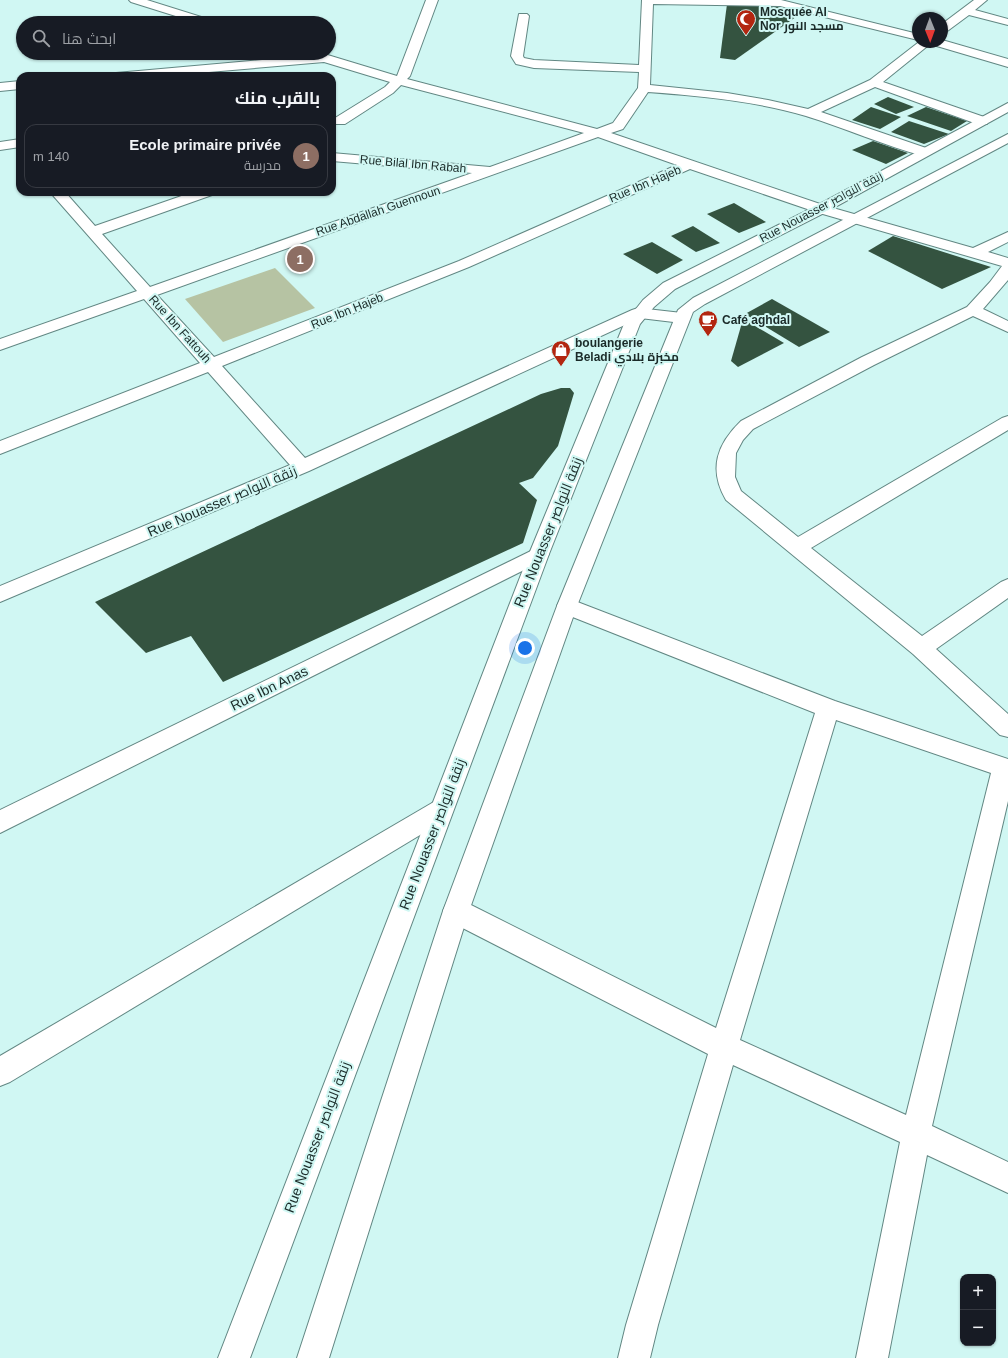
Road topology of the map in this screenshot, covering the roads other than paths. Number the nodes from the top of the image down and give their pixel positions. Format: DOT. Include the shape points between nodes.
graph roads {
  1 [pos="135,0"];
  2 [pos="432,0"];
  3 [pos="981,0"];
  4 [pos="648,1"];
  5 [pos="967,11"];
  6 [pos="187,16"];
  7 [pos="523,16"];
  8 [pos="1008,22"];
  9 [pos="948,25"];
  10 [pos="912,36"];
  11 [pos="948,46"];
  12 [pos="918,48"];
  13 [pos="302,60"];
  14 [pos="332,60"];
  15 [pos="1008,63"];
  16 [pos="644,69"];
  17 [pos="166,72"];
  18 [pos="400,81"];
  19 [pos="874,83"];
  20 [pos="16,85"];
  21 [pos="0,87"];
  22 [pos="644,88"];
  23 [pos="1008,107"];
  24 [pos="809,113"];
  25 [pos="982,121"];
  26 [pos="340,122"];
  27 [pos="598,134"];
  28 [pos="1008,138"];
  29 [pos="0,146"];
  30 [pos="16,146"];
  31 [pos="924,152"];
  32 [pos="336,157"];
  33 [pos="690,164"];
  34 [pos="494,171"];
  35 [pos="61,196"];
  36 [pos="195,196"];
  37 [pos="821,209"];
  38 [pos="854,219"];
  39 [pos="93,232"];
  40 [pos="1008,236"];
  41 [pos="975,253"];
  42 [pos="1008,262"];
  43 [pos="1008,269"];
  44 [pos="147,293"];
  45 [pos="972,310"];
  46 [pos="638,313"];
  47 [pos="682,318"];
  48 [pos="1008,327"];
  49 [pos="3,340"];
  50 [pos="211,364"];
  51 [pos="1008,422"];
  52 [pos="0,448"];
  53 [pos="302,467"];
  54 [pos="797,547"];
  55 [pos="539,554"];
  56 [pos="1008,587"];
  57 [pos="0,594"];
  58 [pos="567,606"];
  59 [pos="921,648"];
  60 [pos="828,708"];
  61 [pos="1008,728"];
  62 [pos="1006,769"];
  63 [pos="441,810"];
  64 [pos="0,822"];
  65 [pos="456,911"];
  66 [pos="724,1046"];
  67 [pos="0,1072"];
  68 [pos="916,1134"];
  69 [pos="1008,1178"];
  70 [pos="234,1358"];
  71 [pos="313,1358"];
  72 [pos="634,1358"];
  73 [pos="872,1358"];
  1 -- 6 [label="street"];
  2 -- 18 [label="street"];
  3 -- 5 [label="street"];
  4 -- 10 [label="street" via="780,3"];
  4 -- 16 [label="street"];
  5 -- 8 [label="street"];
  5 -- 9 [label="street"];
  7 -- 16 [label="street" via="517,54 520,61 534,64"];
  11 -- 15 [label="street"];
  12 -- 19 [label="street"];
  13 -- 17 [label="street"];
  14 -- 18 [label="street"];
  16 -- 22 [label="street"];
  18 -- 26 [label="street"];
  18 -- 27 [label="street"];
  19 -- 24 [label="street"];
  19 -- 25 [label="street"];
  20 -- 21 [label="street"];
  22 -- 24 [label="street" via="727,96"];
  22 -- 27 [label="street, Rue Abdallah Guennoun" via="618,126"];
  23 -- 25 [label="street, Rue Nouasser زنقة النواصر"];
  24 -- 31 [label="street"];
  25 -- 31 [label="street, Rue Nouasser زنقة النواصر"];
  27 -- 33 [label="street"];
  27 -- 34 [label="street, Rue Abdallah Guennoun"];
  28 -- 38 [label="street, Rue Nouasser زنقة النواصر"];
  29 -- 30 [label="street"];
  31 -- 37 [label="street, Rue Nouasser زنقة النواصر"];
  32 -- 34 [label="street, Rue Bilal Ibn Rabah"];
  33 -- 37 [label="street"];
  33 -- 50 [label="street, Rue Ibn Hajeb" via="464,264"];
  34 -- 44 [label="street, Rue Abdallah Guennoun"];
  35 -- 39 [label="street, Rue Ibn Fattouh"];
  36 -- 39 [label="street"];
  37 -- 38 [label="street"];
  37 -- 46 [label="street, Rue Nouasser زنقة النواصر" via="669,286"];
  38 -- 41 [label="street"];
  38 -- 47 [label="street, Rue Nouasser زنقة النواصر" via="699,301 686,310"];
  39 -- 44 [label="street, Rue Ibn Fattouh"];
  40 -- 41 [label="street"];
  41 -- 42 [label="street"];
  43 -- 45 [label="street"];
  44 -- 49 [label="street, Rue Abdallah Guennoun"];
  44 -- 50 [label="street, Rue Ibn Fattouh"];
  45 -- 48 [label="street"];
  45 -- 54 [label="street" via="747,424 735,437 727,453 726,477 733,494"];
  46 -- 47 [label="street"];
  46 -- 53 [label="street, Rue Nouasser زنقة النواصر"];
  46 -- 55 [label="street, Rue Nouasser زنقة النواصر"];
  47 -- 58 [label="street"];
  50 -- 52 [label="street, Rue Ibn Hajeb"];
  50 -- 53 [label="street, Rue Ibn Fattouh"];
  51 -- 54 [label="street"];
  53 -- 57 [label="street, Rue Nouasser زنقة النواصر"];
  54 -- 59 [label="street"];
  55 -- 63 [label="street, Rue Nouasser زنقة النواصر"];
  55 -- 64 [label="street, Rue Ibn Anas"];
  56 -- 59 [label="street"];
  58 -- 60 [label="street"];
  58 -- 65 [label="street"];
  59 -- 61 [label="street"];
  60 -- 62 [label="street"];
  60 -- 66 [label="street"];
  62 -- 68 [label="street"];
  63 -- 67 [label="street"];
  63 -- 70 [label="street, Rue Nouasser زنقة النواصر"];
  65 -- 66 [label="street"];
  65 -- 71 [label="street"];
  66 -- 68 [label="street"];
  66 -- 72 [label="street"];
  68 -- 69 [label="street"];
  68 -- 73 [label="street"];
}
